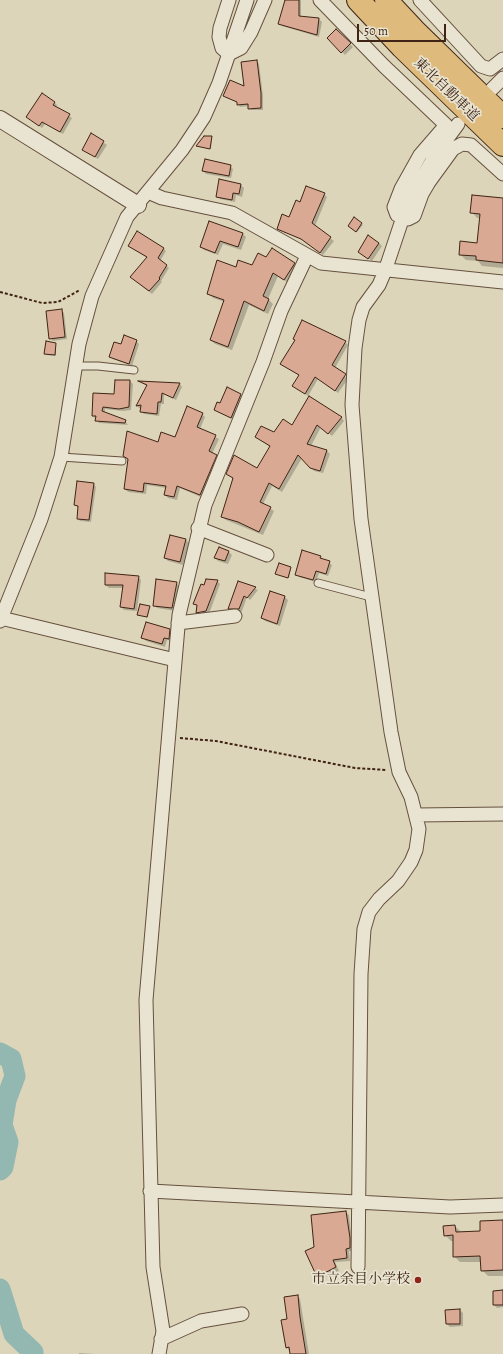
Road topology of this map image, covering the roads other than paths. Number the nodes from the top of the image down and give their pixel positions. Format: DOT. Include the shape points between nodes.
graph roads {
  1 [pos="229,0"];
  2 [pos="247,0"];
  3 [pos="265,0"];
  4 [pos="320,0"];
  5 [pos="358,0"];
  6 [pos="386,0"];
  7 [pos="420,0"];
  8 [pos="229,54"];
  9 [pos="503,59"];
  10 [pos="503,78"];
  11 [pos="492,89"];
  12 [pos="503,117"];
  13 [pos="0,118"];
  14 [pos="458,124"];
  15 [pos="503,144"];
  16 [pos="503,174"];
  17 [pos="148,192"];
  18 [pos="138,205"];
  19 [pos="402,218"];
  20 [pos="307,256"];
  21 [pos="385,271"];
  22 [pos="503,282"];
  23 [pos="76,366"];
  24 [pos="134,370"];
  25 [pos="61,457"];
  26 [pos="122,461"];
  27 [pos="198,528"];
  28 [pos="267,555"];
  29 [pos="318,583"];
  30 [pos="371,597"];
  31 [pos="4,600"];
  32 [pos="236,616"];
  33 [pos="1,620"];
  34 [pos="178,623"];
  35 [pos="175,660"];
  36 [pos="503,814"];
  37 [pos="416,815"];
  38 [pos="150,1191"];
  39 [pos="359,1203"];
  40 [pos="503,1205"];
  41 [pos="358,1267"];
  42 [pos="242,1314"];
  43 [pos="161,1339"];
  44 [pos="159,1354"];
  1 -- 8 [label="street" via="219,37 222,48"];
  2 -- 8 [label="street"];
  3 -- 8 [label="street" via="258,19 241,48"];
  4 -- 19 [label="street" via="446,125 420,155 401,189 394,207 397,215"];
  5 -- 15 [label="highway, 東北自動車道" via="412,57"];
  6 -- 12 [label="highway, 東北自動車道"];
  7 -- 9 [label="street" via="481,66 490,69"];
  8 -- 17 [label="street" via="204,117 182,150"];
  10 -- 11 [label="street"];
  13 -- 18 [label="street"];
  14 -- 19 [label="street" via="420,181"];
  16 -- 19 [label="street" via="471,144 457,146 422,194 414,216 410,219"];
  17 -- 18 [label="street"];
  17 -- 20 [label="street" via="162,198 232,214"];
  18 -- 23 [label="street" via="127,217 96,287 79,344"];
  19 -- 21 [label="street"];
  20 -- 21 [label="street" via="321,263"];
  20 -- 27 [label="street" via="281,311"];
  21 -- 22 [label="street"];
  21 -- 30 [label="street" via="379,285 363,307 359,320 352,406 356,472"];
  23 -- 24 [label="lane"];
  23 -- 25 [label="street"];
  25 -- 26 [label="lane"];
  25 -- 31 [label="street" via="41,519"];
  27 -- 28 [label="street"];
  27 -- 34 [label="street"];
  29 -- 30 [label="lane"];
  30 -- 37 [label="street" via="398,770 411,797"];
  31 -- 33 [label="street"];
  32 -- 34 [label="street"];
  33 -- 35 [label="street"];
  34 -- 35 [label="street"];
  35 -- 38 [label="street" via="146,1000"];
  36 -- 37 [label="street"];
  37 -- 39 [label="street" via="419,838 411,862 398,881 369,912 364,929 360,974"];
  38 -- 39 [label="street"];
  38 -- 43 [label="street" via="153,1267 163,1331"];
  39 -- 40 [label="street" via="450,1207"];
  39 -- 41 [label="street"];
  42 -- 43 [label="street" via="201,1321"];
  43 -- 44 [label="street"];
}
